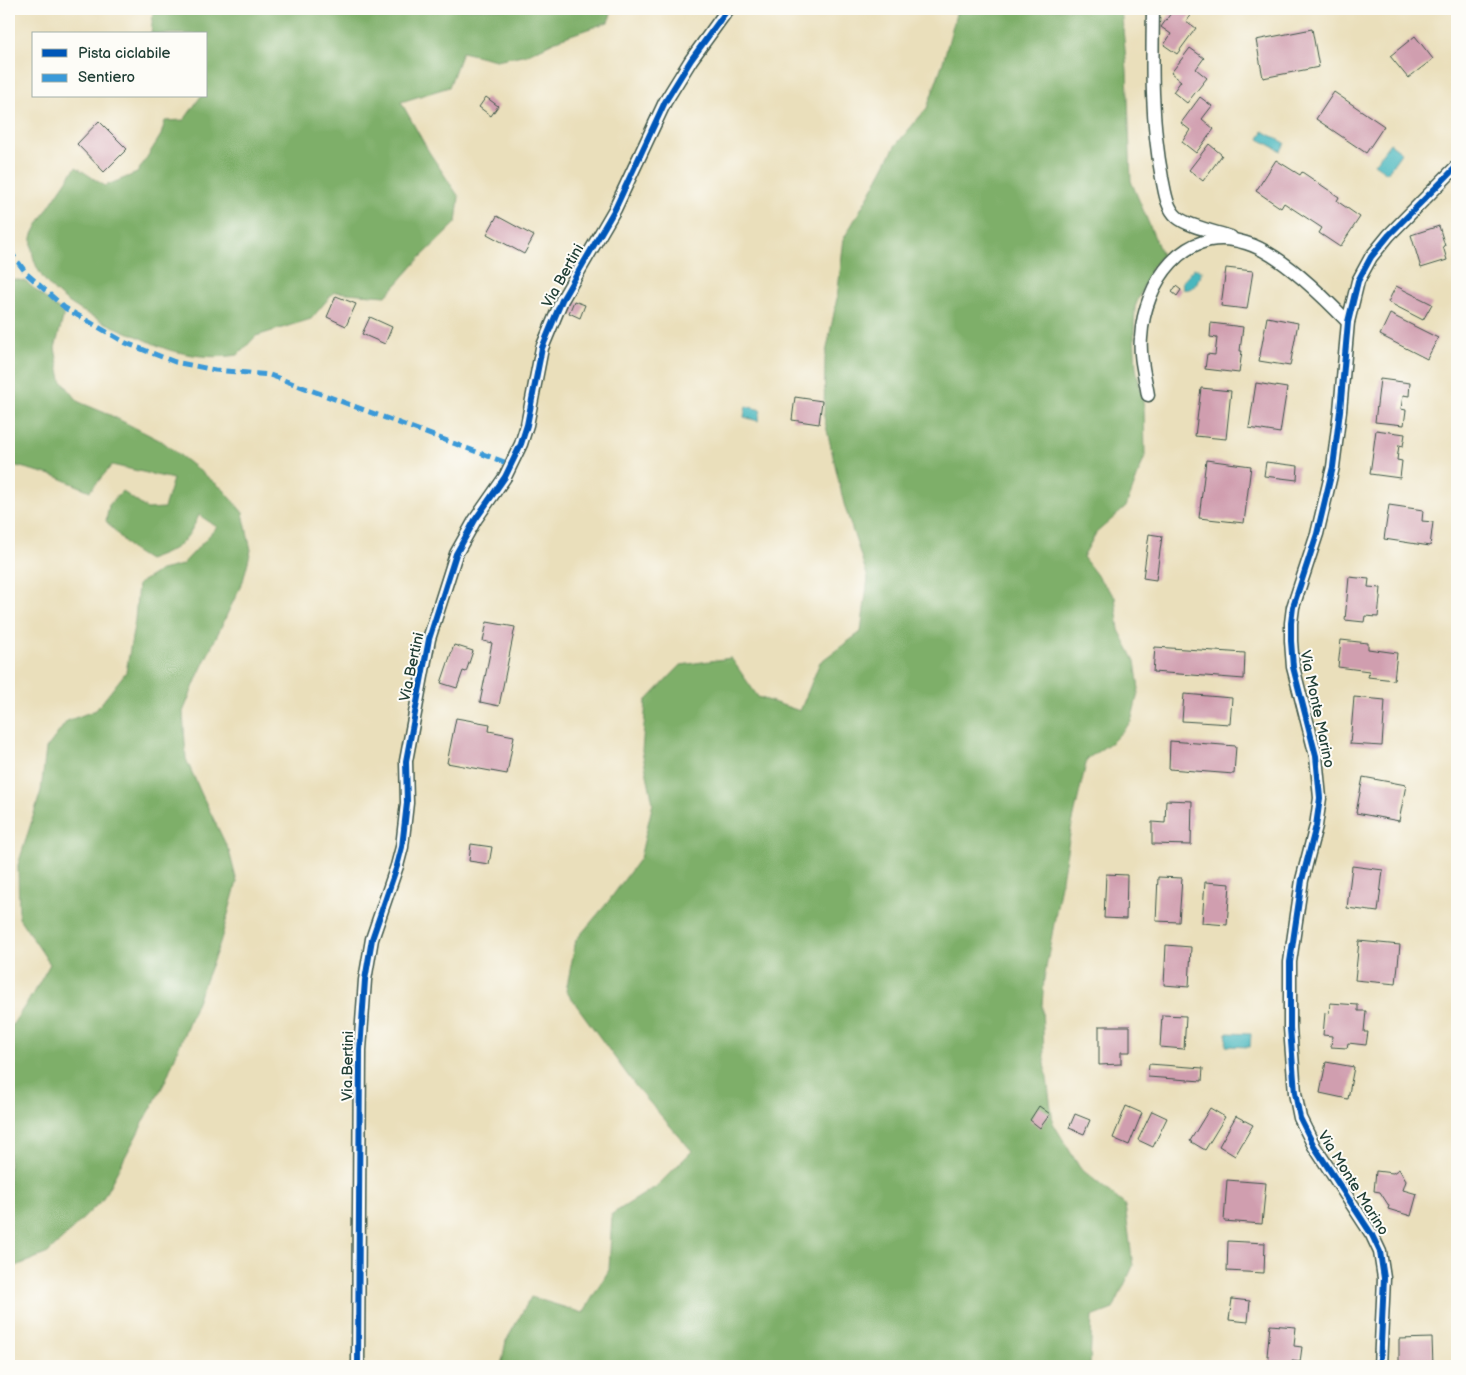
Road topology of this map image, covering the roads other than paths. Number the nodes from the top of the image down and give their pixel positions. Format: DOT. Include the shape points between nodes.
graph roads {
  1 [pos="728,9"];
  2 [pos="1153,9"];
  3 [pos="1457,166"];
  4 [pos="1247,243"];
  5 [pos="1348,322"];
  6 [pos="1148,395"];
  7 [pos="358,1366"];
  8 [pos="1380,1366"];
  1 -- 7 [label="street, Via Bertini" via="669,96 615,209 562,300 542,348 521,444 508,471 459,549 429,639 406,761 407,803 402,846 372,939 365,973 360,1050"];
  2 -- 4 [label="street" via="1153,118 1168,202 1173,213 1184,222"];
  3 -- 5 [label="street, Via Monte Marino" via="1371,257 1358,281"];
  4 -- 5 [label="street" via="1286,267"];
  4 -- 6 [label="street" via="1219,239 1198,244 1176,257 1159,278 1148,300 1141,328"];
  5 -- 8 [label="street, Via Monte Marino" via="1333,468 1291,623 1293,667 1316,756 1320,798 1293,936 1290,1028 1300,1118 1317,1152 1372,1234 1380,1252 1384,1278"];
}
